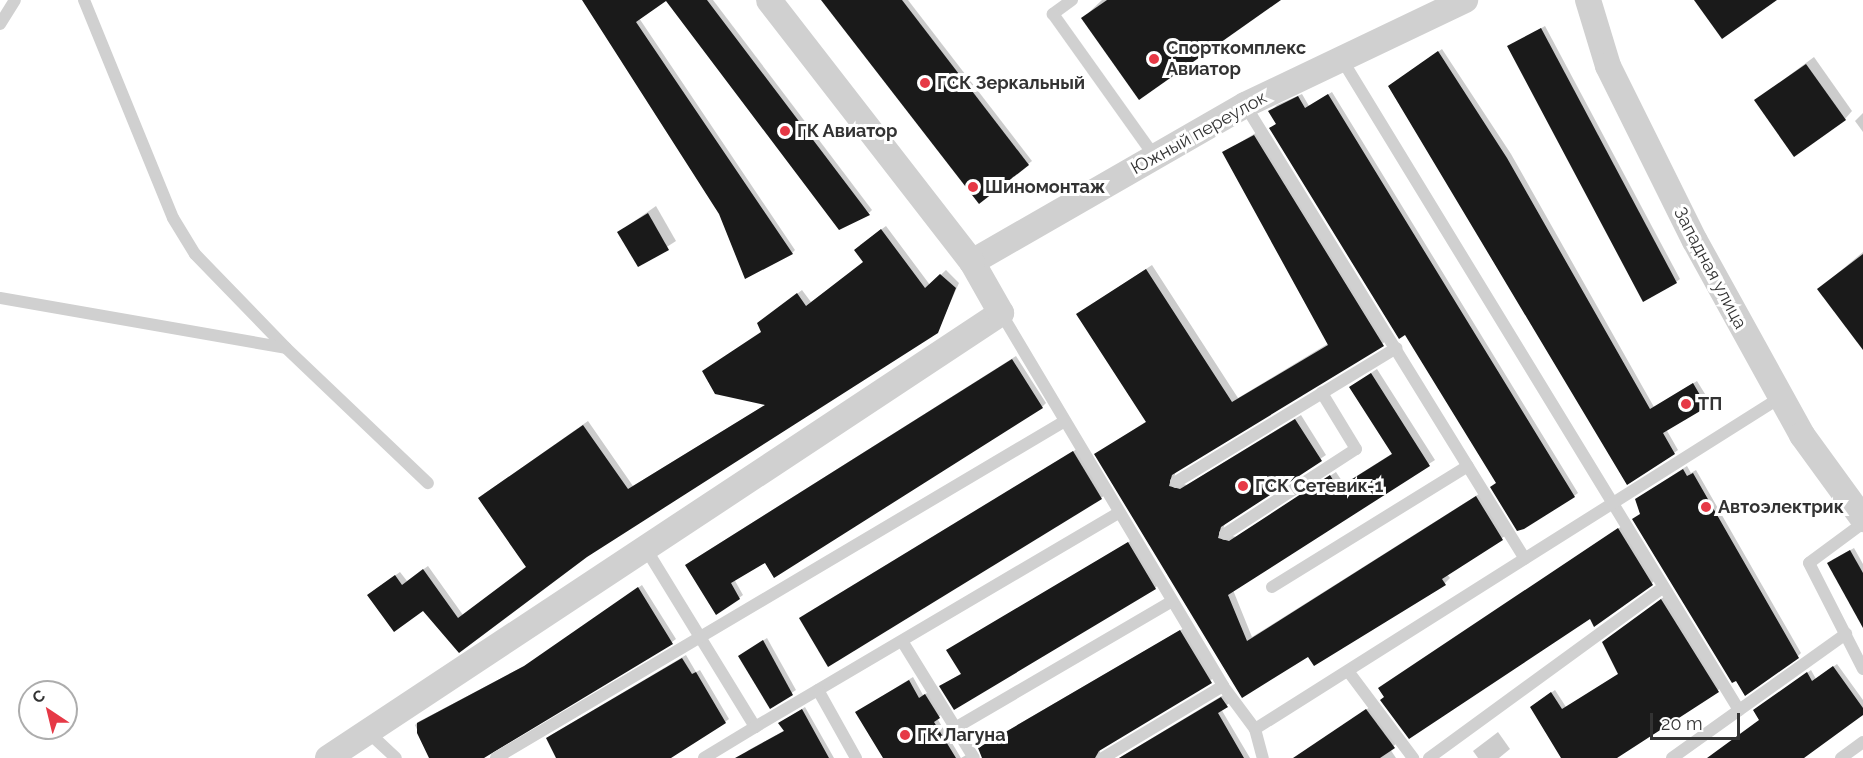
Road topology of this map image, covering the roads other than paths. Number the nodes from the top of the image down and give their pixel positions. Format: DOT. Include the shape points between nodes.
graph roads {
  1 [pos="15,0"];
  2 [pos="84,0"];
  3 [pos="769,0"];
  4 [pos="1072,0"];
  5 [pos="1465,0"];
  6 [pos="1585,4"];
  7 [pos="0,24"];
  8 [pos="1341,58"];
  9 [pos="1245,105"];
  10 [pos="1155,157"];
  11 [pos="972,262"];
  12 [pos="0,298"];
  13 [pos="1001,313"];
  14 [pos="285,348"];
  15 [pos="1396,348"];
  16 [pos="1322,393"];
  17 [pos="1781,398"];
  18 [pos="1065,421"];
  19 [pos="1468,466"];
  20 [pos="1176,482"];
  21 [pos="428,483"];
  22 [pos="1612,504"];
  23 [pos="1119,513"];
  24 [pos="1863,521"];
  25 [pos="1225,534"];
  26 [pos="646,549"];
  27 [pos="1525,559"];
  28 [pos="1272,587"];
  29 [pos="1662,588"];
  30 [pos="1172,601"];
  31 [pos="1846,634"];
  32 [pos="700,637"];
  33 [pos="902,641"];
  34 [pos="1863,669"];
  35 [pos="1348,671"];
  36 [pos="1223,686"];
  37 [pos="818,690"];
  38 [pos="1738,710"];
  39 [pos="755,727"];
  40 [pos="955,728"];
  41 [pos="1255,729"];
  42 [pos="368,732"];
  43 [pos="1863,742"];
  44 [pos="720,754"];
  45 [pos="503,756"];
  46 [pos="328,758"];
  47 [pos="396,758"];
  48 [pos="704,758"];
  49 [pos="856,758"];
  50 [pos="974,758"];
  51 [pos="1103,758"];
  52 [pos="1263,758"];
  53 [pos="1413,758"];
  54 [pos="1429,758"];
  55 [pos="1672,758"];
  56 [pos="1841,758"];
  1 -- 7 [label="lane"];
  2 -- 14 [label="lane" via="173,218 195,254"];
  3 -- 11 [label="street"];
  4 -- 10 [label="lane" via="1053,14"];
  5 -- 8 [label="street, Южный переулок"];
  6 -- 17 [label="street, Западная улица" via="1608,66 1695,241"];
  8 -- 9 [label="street, Южный переулок"];
  8 -- 22 [label="lane"];
  9 -- 10 [label="street, Южный переулок"];
  9 -- 15 [label="lane"];
  10 -- 11 [label="street, Южный переулок"];
  11 -- 13 [label="street"];
  12 -- 14 [label="lane"];
  13 -- 18 [label="lane"];
  13 -- 26 [label="street"];
  14 -- 21 [label="lane"];
  15 -- 16 [label="lane"];
  15 -- 19 [label="lane"];
  16 -- 20 [label="lane"];
  16 -- 25 [label="lane" via="1356,449"];
  17 -- 22 [label="lane"];
  17 -- 24 [label="street, Западная улица" via="1802,435"];
  18 -- 23 [label="lane"];
  18 -- 32 [label="lane"];
  19 -- 27 [label="lane"];
  19 -- 28 [label="lane"];
  22 -- 27 [label="lane"];
  22 -- 29 [label="lane"];
  23 -- 30 [label="lane"];
  23 -- 33 [label="lane"];
  24 -- 31 [label="lane" via="1809,563"];
  26 -- 32 [label="lane"];
  26 -- 42 [label="street"];
  27 -- 35 [label="lane"];
  29 -- 38 [label="lane"];
  29 -- 54 [label="lane"];
  30 -- 36 [label="lane"];
  30 -- 40 [label="lane"];
  31 -- 34 [label="lane"];
  31 -- 38 [label="lane"];
  32 -- 39 [label="lane"];
  32 -- 45 [label="lane"];
  33 -- 37 [label="lane"];
  33 -- 40 [label="lane"];
  35 -- 41 [label="lane"];
  35 -- 53 [label="lane"];
  36 -- 41 [label="lane"];
  36 -- 51 [label="lane"];
  37 -- 39 [label="lane"];
  37 -- 49 [label="lane"];
  38 -- 55 [label="lane"];
  39 -- 44 [label="lane"];
  40 -- 50 [label="lane"];
  41 -- 52 [label="lane"];
  42 -- 46 [label="street"];
  42 -- 47 [label="lane"];
  43 -- 56 [label="lane"];
  44 -- 48 [label="lane"];
}
